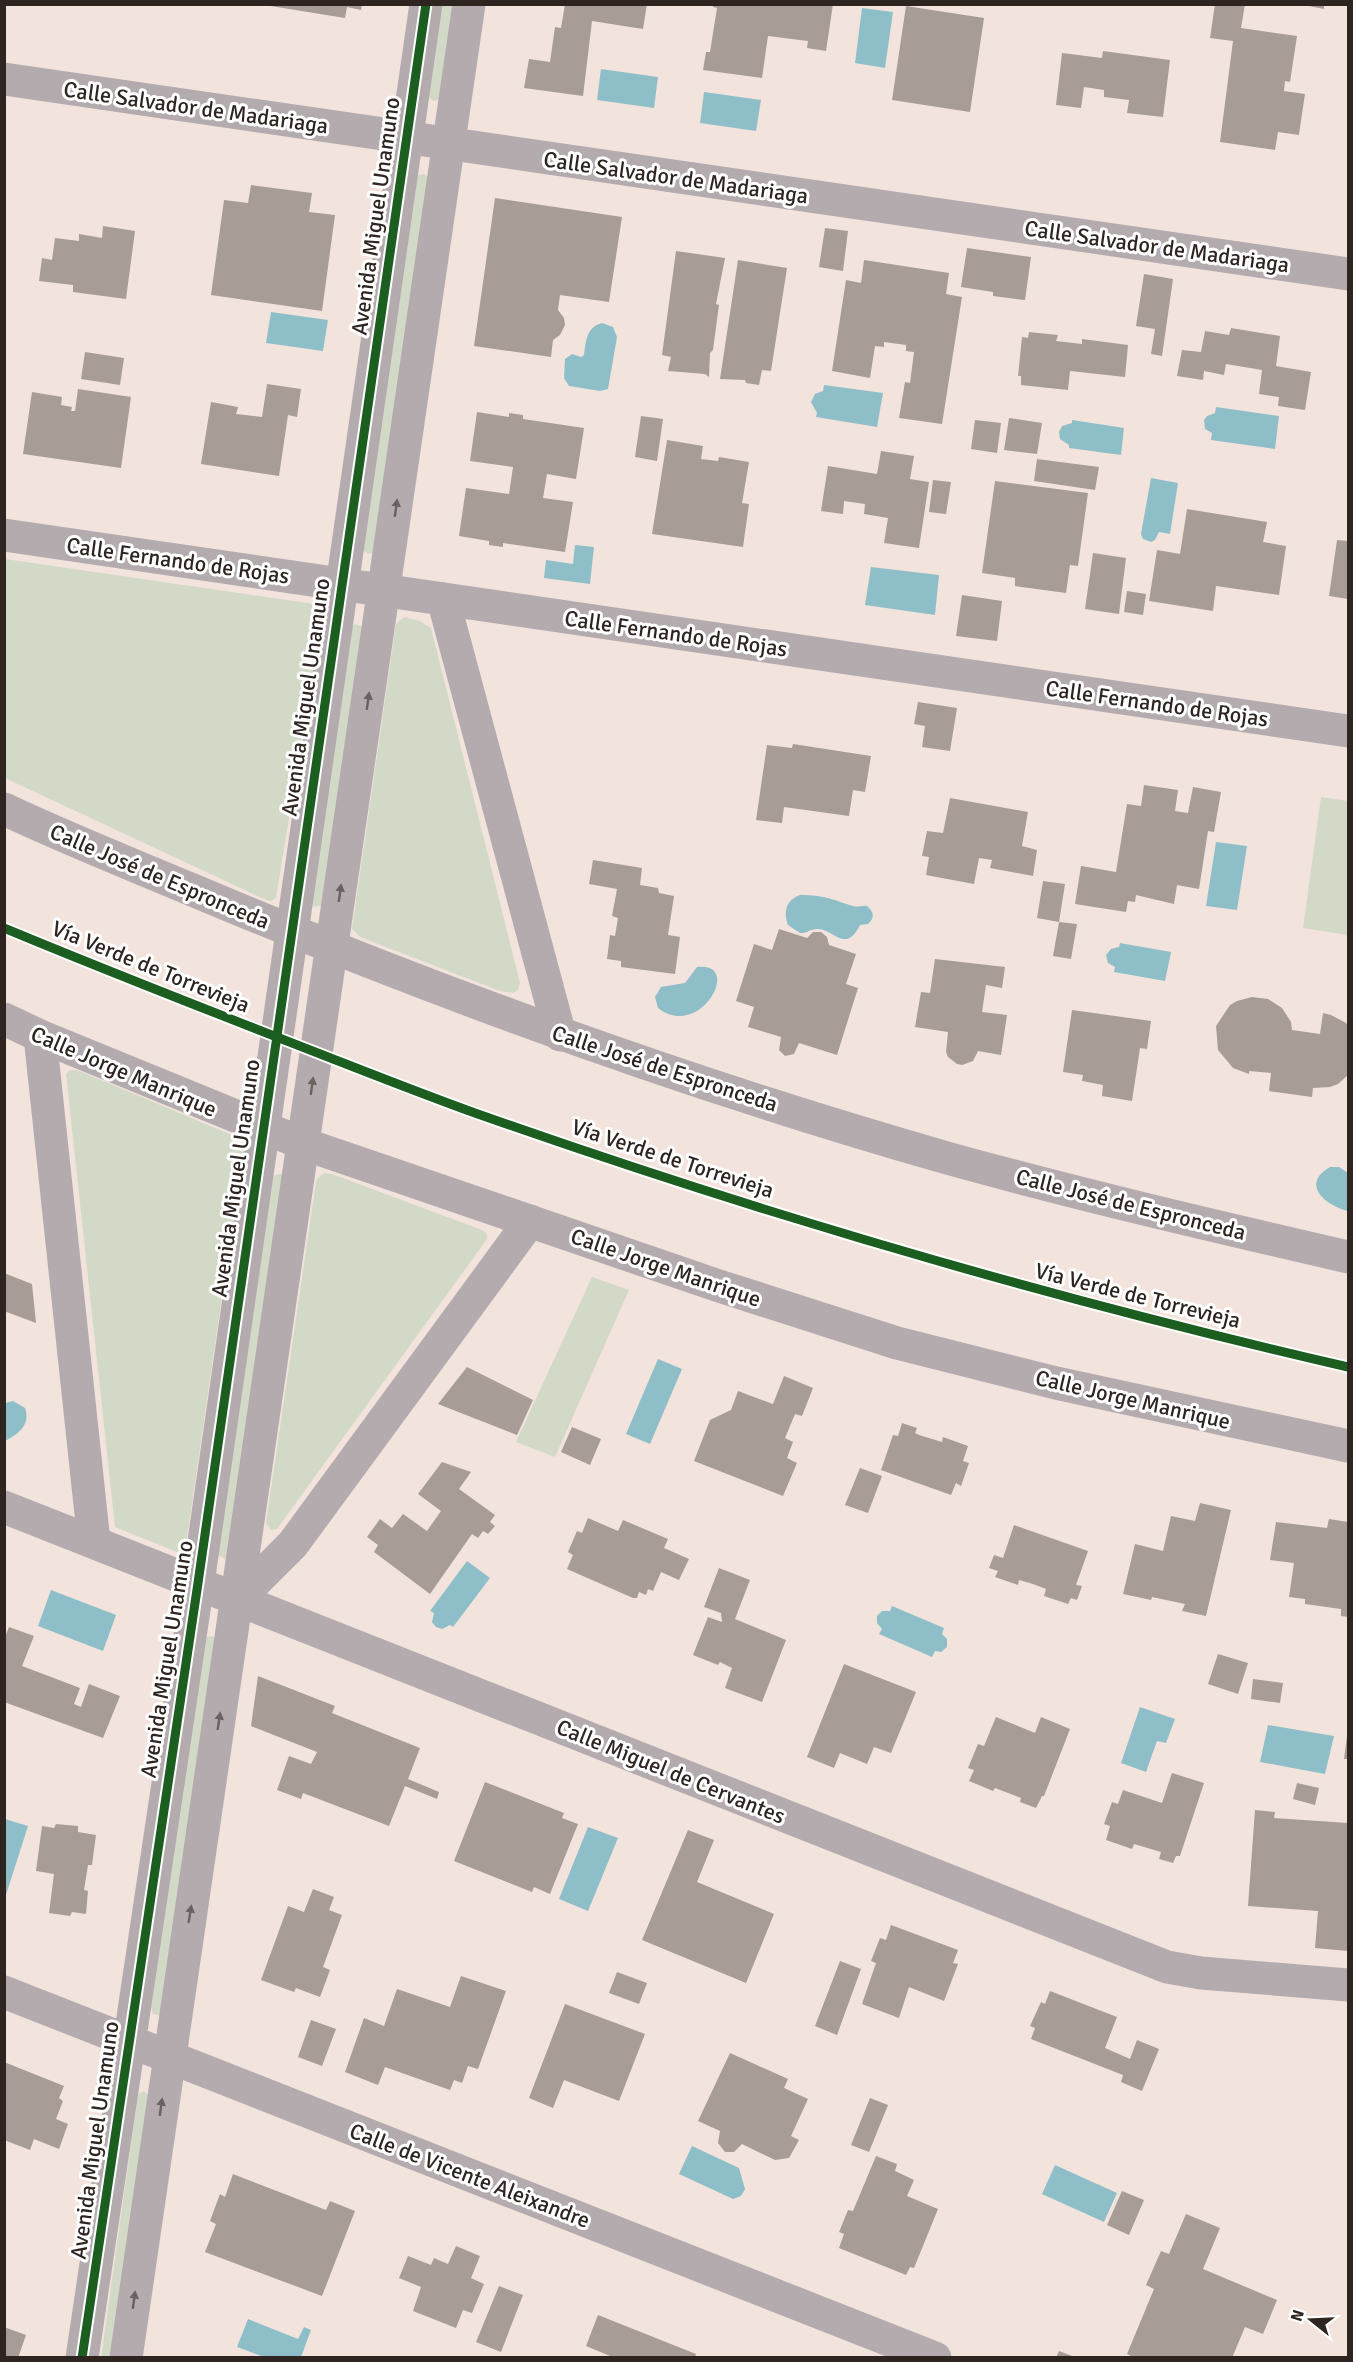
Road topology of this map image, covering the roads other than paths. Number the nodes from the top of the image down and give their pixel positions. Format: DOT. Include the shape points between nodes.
graph roads {
  1 [pos="426,4"];
  2 [pos="469,4"];
  3 [pos="4,79"];
  4 [pos="407,138"];
  5 [pos="448,144"];
  6 [pos="1348,274"];
  7 [pos="4,535"];
  8 [pos="341,584"];
  9 [pos="384,591"];
  10 [pos="444,599"];
  11 [pos="1348,731"];
  12 [pos="4,809"];
  13 [pos="291,931"];
  14 [pos="332,948"];
  15 [pos="4,1019"];
  16 [pos="560,1035"];
  17 [pos="40,1036"];
  18 [pos="262,1129"];
  19 [pos="304,1144"];
  20 [pos="530,1221"];
  21 [pos="1348,1257"];
  22 [pos="1348,1446"];
  23 [pos="4,1507"];
  24 [pos="94,1542"];
  25 [pos="198,1583"];
  26 [pos="238,1599"];
  27 [pos="1348,1984"];
  28 [pos="4,1992"];
  29 [pos="128,2040"];
  30 [pos="168,2057"];
  31 [pos="82,2358"];
  32 [pos="126,2358"];
  33 [pos="935,2358"];
  1 -- 4 [label="street, Avenida Miguel Unamuno"];
  2 -- 5 [label="street"];
  3 -- 4 [label="street, Calle Salvador de Madariaga"];
  4 -- 5 [label="street, Calle Salvador de Madariaga"];
  4 -- 8 [label="street, Avenida Miguel Unamuno"];
  5 -- 6 [label="street, Calle Salvador de Madariaga"];
  9 -- 5 [label="street, one-way"];
  7 -- 8 [label="street, Calle Fernando de Rojas"];
  8 -- 9 [label="street, Calle Fernando de Rojas"];
  8 -- 13 [label="street, Avenida Miguel Unamuno"];
  9 -- 10 [label="street, Calle Fernando de Rojas"];
  14 -- 9 [label="street, one-way"];
  10 -- 11 [label="street, Calle Fernando de Rojas"];
  10 -- 16 [label="street"];
  12 -- 13 [label="street, Calle José de Espronceda"];
  13 -- 14 [label="street, Calle José de Espronceda"];
  13 -- 18 [label="street, Avenida Miguel Unamuno"];
  14 -- 16 [label="street, Calle José de Espronceda"];
  19 -- 14 [label="street, one-way"];
  15 -- 17 [label="street, Calle Jorge Manrique"];
  16 -- 21 [label="street, Calle José de Espronceda" via="946,1158"];
  17 -- 18 [label="street, Calle Jorge Manrique"];
  17 -- 24 [label="street"];
  18 -- 19 [label="street, Calle Jorge Manrique"];
  18 -- 25 [label="street, Avenida Miguel Unamuno"];
  19 -- 20 [label="street, Calle Jorge Manrique"];
  19 -- 26 [label="street"];
  20 -- 22 [label="street, Calle Jorge Manrique" via="897,1343 1056,1383"];
  20 -- 26 [label="street" via="293,1545"];
  23 -- 24 [label="street, Calle Miguel de Cervantes"];
  24 -- 25 [label="street, Calle Miguel de Cervantes"];
  25 -- 26 [label="street, Calle Miguel de Cervantes"];
  25 -- 29 [label="street, Avenida Miguel Unamuno"];
  26 -- 27 [label="street, Calle Miguel de Cervantes" via="1167,1967"];
  30 -- 26 [label="street, one-way"];
  28 -- 29 [label="street, Calle de Vicente Aleixandre"];
  29 -- 30 [label="street, Calle de Vicente Aleixandre"];
  29 -- 31 [label="street, Avenida Miguel Unamuno"];
  32 -- 30 [label="street, one-way"];
  30 -- 33 [label="street, Calle de Vicente Aleixandre"];
}
